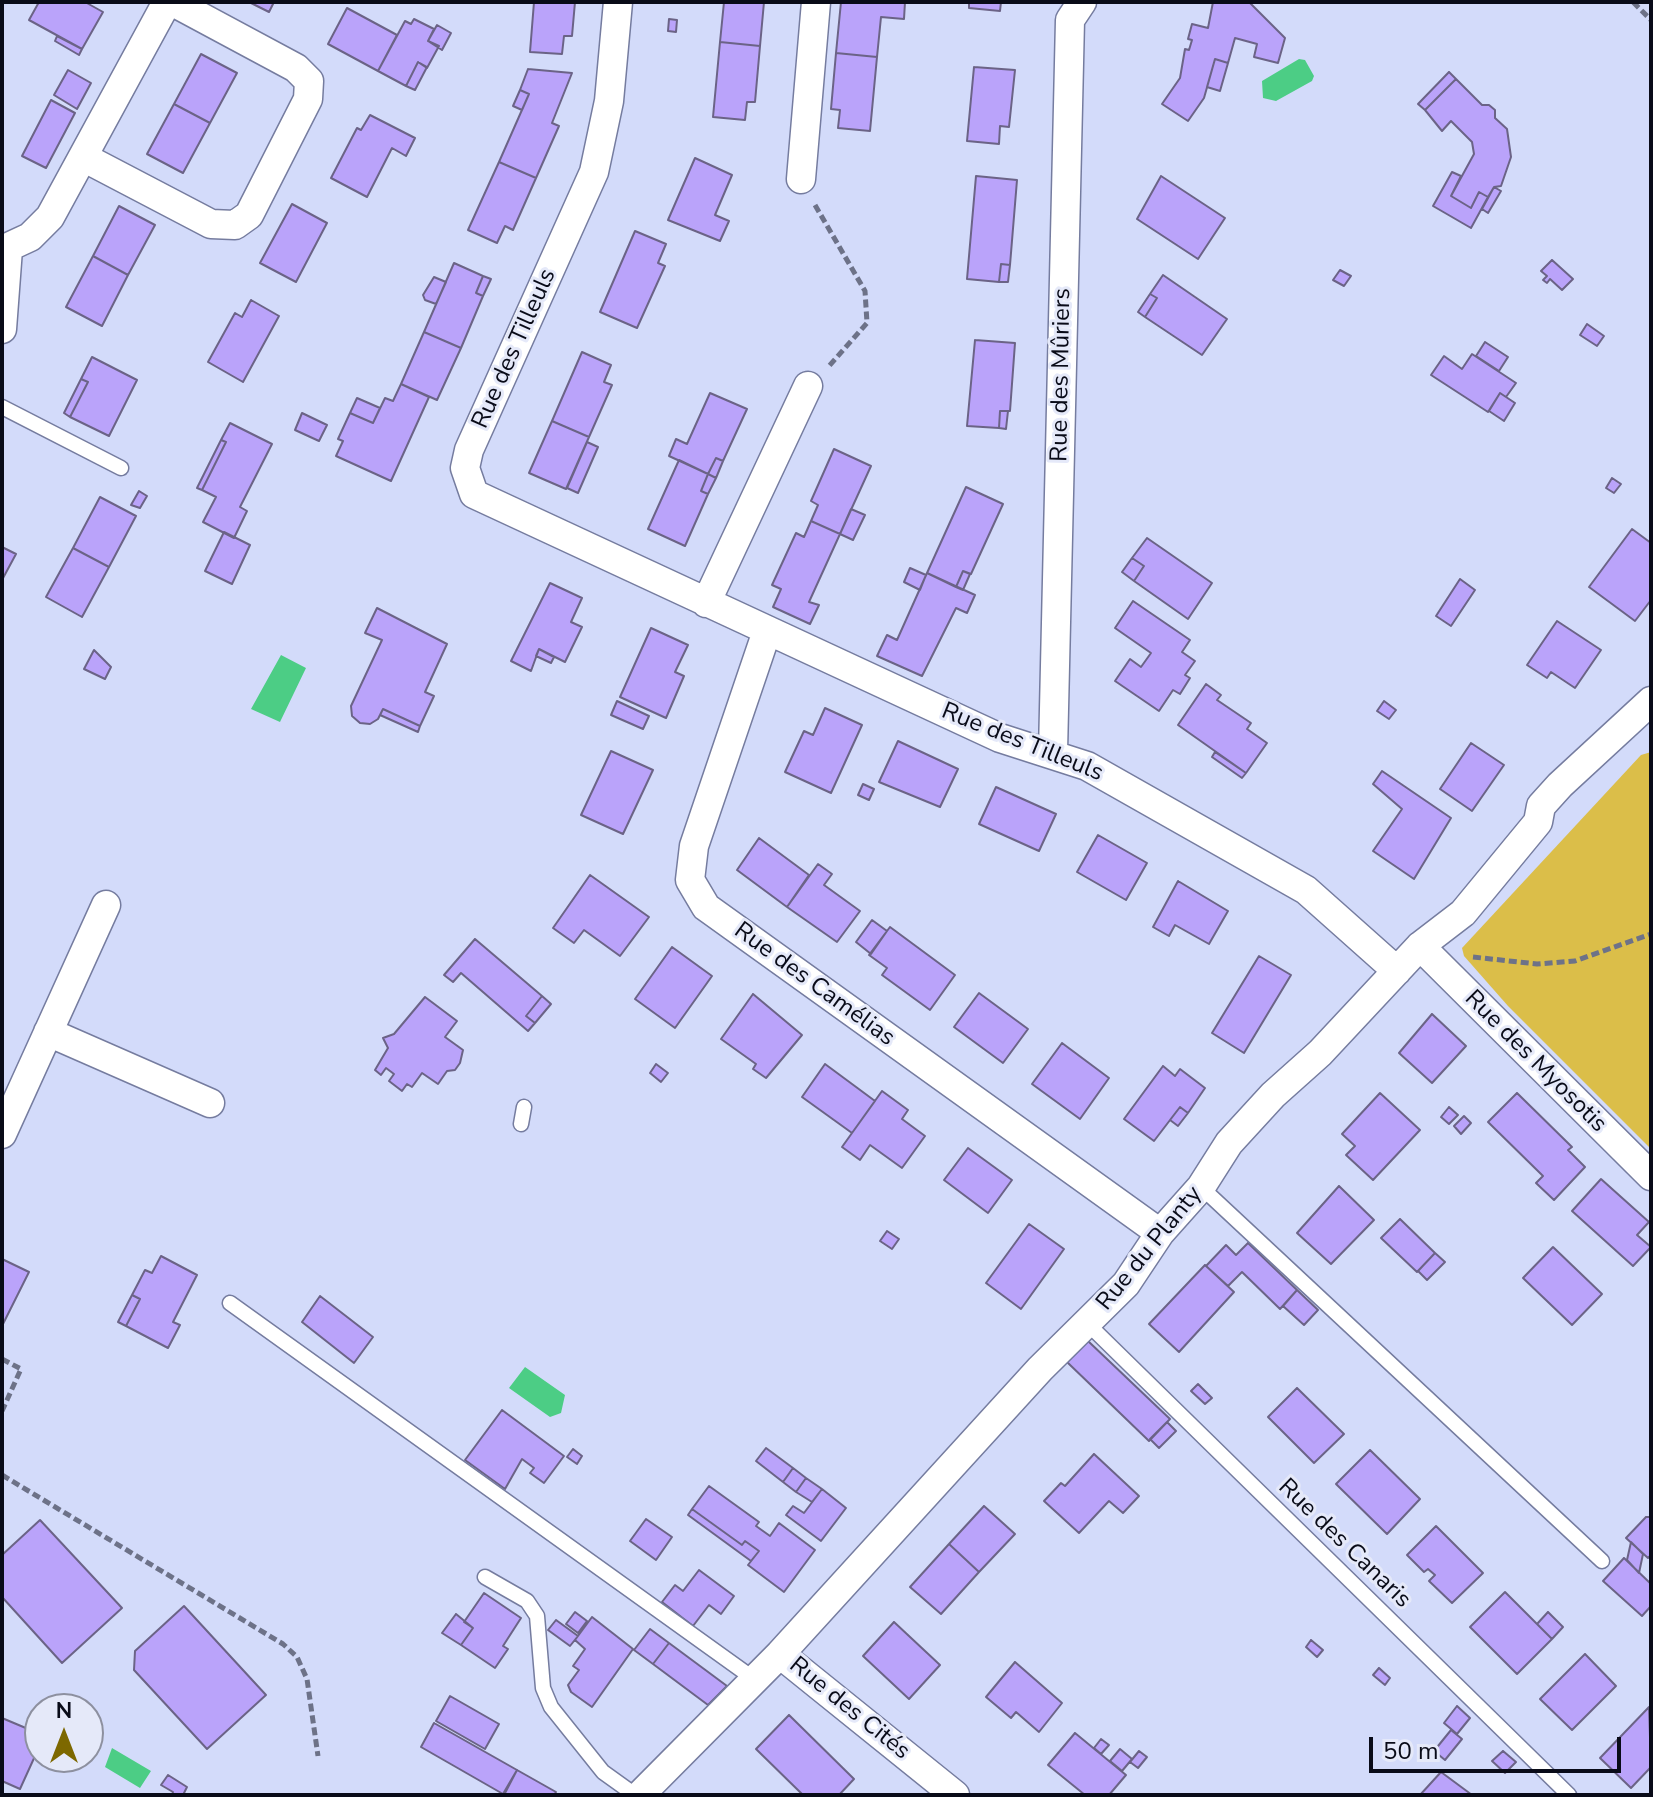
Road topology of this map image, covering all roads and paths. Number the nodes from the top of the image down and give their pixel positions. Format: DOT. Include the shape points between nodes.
graph roads {
  1 [pos="170,2"];
  2 [pos="618,2"];
  3 [pos="816,2"];
  4 [pos="1633,2"];
  5 [pos="1073,8"];
  6 [pos="1651,20"];
  7 [pos="83,157"];
  8 [pos="801,179"];
  9 [pos="5,249"];
  10 [pos="2,329"];
  11 [pos="808,386"];
  12 [pos="2,407"];
  13 [pos="121,468"];
  14 [pos="706,603"];
  15 [pos="767,631"];
  16 [pos="1651,701"];
  17 [pos="1053,752"];
  18 [pos="106,905"];
  19 [pos="1651,934"];
  20 [pos="1428,955"];
  21 [pos="1397,971"];
  22 [pos="48,1032"];
  23 [pos="210,1103"];
  24 [pos="524,1107"];
  25 [pos="521,1124"];
  26 [pos="2,1134"];
  27 [pos="1651,1176"];
  28 [pos="1201,1187"];
  29 [pos="1160,1233"];
  30 [pos="230,1303"];
  31 [pos="1088,1324"];
  32 [pos="2,1359"];
  33 [pos="2,1411"];
  34 [pos="2,1475"];
  35 [pos="1602,1561"];
  36 [pos="485,1577"];
  37 [pos="780,1654"];
  38 [pos="754,1679"];
  39 [pos="318,1756"];
  40 [pos="638,1795"];
  41 [pos="955,1795"];
  42 [pos="1569,1795"];
  1 -- 7 [label="street"];
  1 -- 7 [label="street" via="296,68 309,81 308,99 249,215 235,225 211,224"];
  2 -- 14 [label="street, Rue des Tilleuls" via="609,101 594,172 465,468 474,494 487,502"];
  3 -- 8 [label="street"];
  4 -- 6 [label="path"];
  5 -- 17 [label="street, Rue des Mûriers"];
  7 -- 9 [label="street" via="50,217 30,237"];
  8 -- 11 [label="path" via="865,291 867,323"];
  9 -- 10 [label="street"];
  11 -- 14 [label="street"];
  12 -- 13 [label="lane"];
  14 -- 15 [label="street, Rue des Tilleuls"];
  15 -- 17 [label="street, Rue des Tilleuls" via="1000,738"];
  15 -- 29 [label="street, Rue des Camélias" via="694,846 690,880 706,907"];
  16 -- 20 [label="street, Rue du Planty" via="1541,806 1538,822"];
  17 -- 21 [label="street, Rue des Tilleuls" via="1107,776 1306,890"];
  18 -- 22 [label="street"];
  19 -- 20 [label="path" via="1575,961 1537,964"];
  20 -- 21 [label="street, Rue du Planty"];
  20 -- 27 [label="street, Rue des Myosotis"];
  21 -- 28 [label="street, Rue du Planty" via="1243,1128"];
  22 -- 23 [label="street"];
  22 -- 26 [label="street"];
  24 -- 25 [label="lane"];
  28 -- 29 [label="street, Rue du Planty"];
  28 -- 35 [label="lane"];
  29 -- 31 [label="street, Rue du Planty"];
  30 -- 38 [label="lane"];
  31 -- 37 [label="street, Rue du Planty" via="1040,1369"];
  31 -- 42 [label="lane, Rue des Canaris"];
  32 -- 33 [label="path" via="21,1369"];
  34 -- 39 [label="path" via="283,1644 297,1657 307,1679"];
  36 -- 40 [label="lane" via="527,1601 537,1616 543,1688 551,1707 603,1772"];
  37 -- 38 [label="street, Rue du Planty"];
  37 -- 41 [label="street, Rue des Cités"];
  38 -- 40 [label="street, Rue du Planty"];
}
